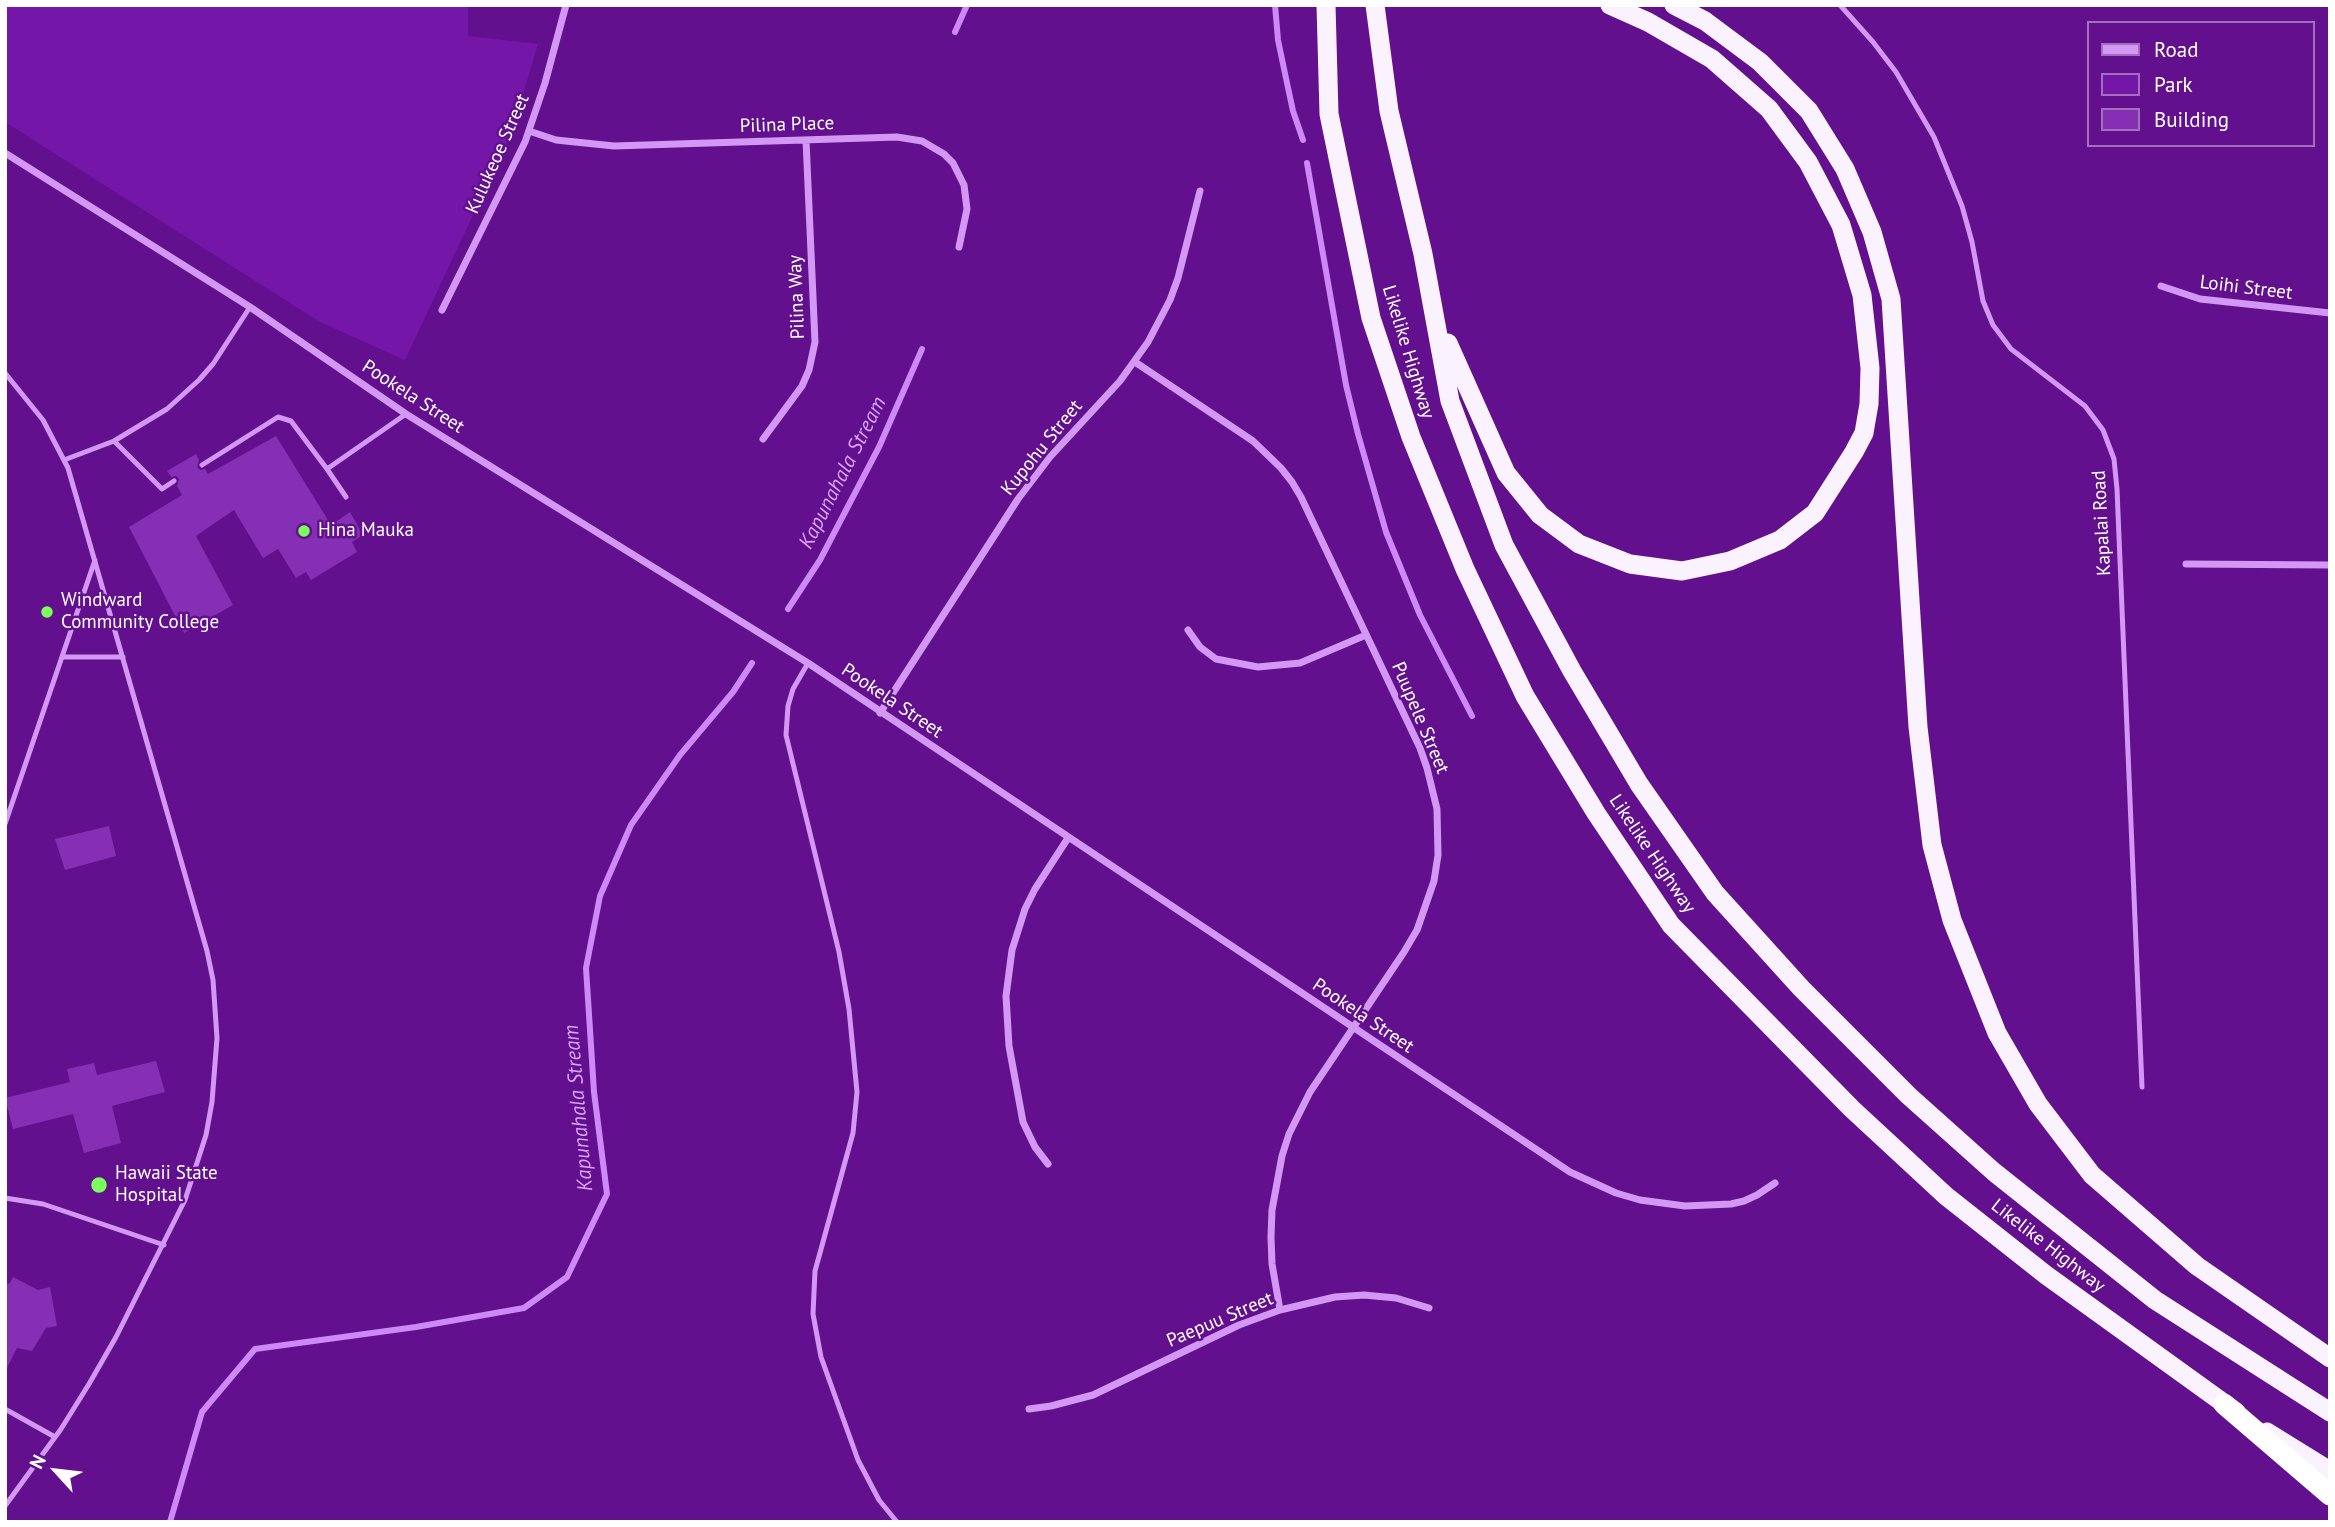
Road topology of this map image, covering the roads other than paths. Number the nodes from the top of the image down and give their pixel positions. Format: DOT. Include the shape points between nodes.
graph roads {
  1 [pos="566,5"];
  2 [pos="1320,5"];
  3 [pos="1326,5"];
  4 [pos="1375,5"];
  5 [pos="1610,5"];
  6 [pos="1674,5"];
  7 [pos="1840,5"];
  8 [pos="1326,31"];
  9 [pos="529,131"];
  10 [pos="806,140"];
  11 [pos="5,153"];
  12 [pos="1200,191"];
  13 [pos="958,247"];
  14 [pos="2161,286"];
  15 [pos="250,307"];
  16 [pos="442,310"];
  17 [pos="1435,313"];
  18 [pos="2330,313"];
  19 [pos="1135,362"];
  20 [pos="5,373"];
  21 [pos="406,414"];
  22 [pos="763,439"];
  23 [pos="114,442"];
  24 [pos="64,460"];
  25 [pos="202,464"];
  26 [pos="327,468"];
  27 [pos="174,481"];
  28 [pos="346,497"];
  29 [pos="95,560"];
  30 [pos="2186,564"];
  31 [pos="2330,565"];
  32 [pos="1188,630"];
  33 [pos="1366,635"];
  34 [pos="62,657"];
  35 [pos="123,657"];
  36 [pos="808,663"];
  37 [pos="880,713"];
  38 [pos="5,824"];
  39 [pos="1068,838"];
  40 [pos="1353,1028"];
  41 [pos="2142,1087"];
  42 [pos="1048,1164"];
  43 [pos="1775,1183"];
  44 [pos="5,1198"];
  45 [pos="164,1245"];
  46 [pos="1429,1308"];
  47 [pos="1280,1310"];
  48 [pos="2330,1359"];
  49 [pos="2224,1404"];
  50 [pos="5,1409"];
  51 [pos="1029,1409"];
  52 [pos="2330,1412"];
  53 [pos="55,1437"];
  54 [pos="2330,1471"];
  55 [pos="2330,1495"];
  56 [pos="5,1506"];
  57 [pos="897,1522"];
  1 -- 9 [label="street, Kulukeoe Street"];
  2 -- 8 [label="highway"];
  3 -- 8 [label="highway, Likelike Highway"];
  4 -- 17 [label="highway, Likelike Highway" via="1389,111"];
  5 -- 17 [label="highway" via="1712,59 1769,109 1808,162 1841,225 1862,295 1869,404 1864,433 1854,452 1815,513 1780,540 1730,561 1682,571 1630,564 1579,544 1540,515 1506,473"];
  6 -- 48 [label="highway" via="1760,62 1809,111 1845,169 1872,232 1891,299 1928,820 1952,920 1997,1033 2038,1104 2092,1175 2197,1266"];
  7 -- 41 [label="lane, Kapalai Road" via="1896,72 1934,137 1962,206 1983,301 1993,325 2011,349 2085,406 2103,430 2114,459"];
  8 -- 49 [label="highway, Likelike Highway" via="1329,114 1347,206 1371,317 1411,437 1465,569 1525,696 1596,813 1671,925 1852,1109 1946,1196"];
  9 -- 10 [label="street, Pilina Place" via="556,140 614,146"];
  9 -- 16 [label="street, Kulukeoe Street"];
  10 -- 13 [label="street, Pilina Place" via="897,137 934,147 953,163 964,185 967,209"];
  10 -- 22 [label="street, Pilina Way" via="815,342 802,386"];
  11 -- 15 [label="street, Pookela Street"];
  12 -- 19 [label="street, Kupohu Street" via="1170,300"];
  14 -- 18 [label="street, Loihi Street" via="2200,299"];
  15 -- 21 [label="street, Pookela Street"];
  15 -- 23 [label="lane" via="199,380 167,409"];
  17 -- 52 [label="highway, Likelike Highway" via="1450,401 1504,545 1639,783 1715,893 1909,1097 1994,1172 2155,1300"];
  19 -- 33 [label="street, Puupele Street" via="1252,441 1281,468 1301,497"];
  19 -- 37 [label="street, Kupohu Street" via="1018,499"];
  20 -- 24 [label="lane" via="43,420"];
  21 -- 26 [label="lane"];
  21 -- 36 [label="street, Pookela Street"];
  23 -- 24 [label="lane"];
  23 -- 27 [label="lane" via="162,489"];
  24 -- 29 [label="lane"];
  25 -- 26 [label="lane" via="278,417 291,421"];
  26 -- 28 [label="lane"];
  29 -- 34 [label="lane"];
  29 -- 35 [label="lane"];
  30 -- 31 [label="street"];
  32 -- 33 [label="street" via="1216,659 1258,667 1300,663"];
  33 -- 40 [label="street, Puupele Street" via="1427,768 1437,809 1438,855 1417,930"];
  34 -- 35 [label="lane"];
  34 -- 38 [label="lane"];
  35 -- 45 [label="lane" via="202,933 216,1009 216,1068 206,1135 185,1200"];
  36 -- 37 [label="street, Pookela Street"];
  36 -- 57 [label="lane" via="793,689 786,735 839,952 857,1092 853,1133 819,1250 813,1314 821,1357 858,1460 879,1500"];
  37 -- 39 [label="street, Pookela Street"];
  39 -- 40 [label="street, Pookela Street"];
  39 -- 42 [label="street" via="1025,909 1012,950 1006,996 1009,1046 1023,1122"];
  40 -- 43 [label="street, Pookela Street" via="1570,1172 1616,1193 1662,1204 1708,1205 1744,1201"];
  40 -- 47 [label="street, Puupele Street" via="1310,1092 1289,1134 1275,1183 1272,1264"];
  44 -- 45 [label="lane" via="43,1204"];
  45 -- 53 [label="lane" via="117,1337"];
  46 -- 47 [label="street, Paepuu Street" via="1364,1295"];
  47 -- 51 [label="street, Paepuu Street" via="1093,1395"];
  49 -- 54 [label="highway, Likelike Highway"];
  49 -- 55 [label="highway"];
  50 -- 53 [label="lane"];
  53 -- 56 [label="lane"];
}
